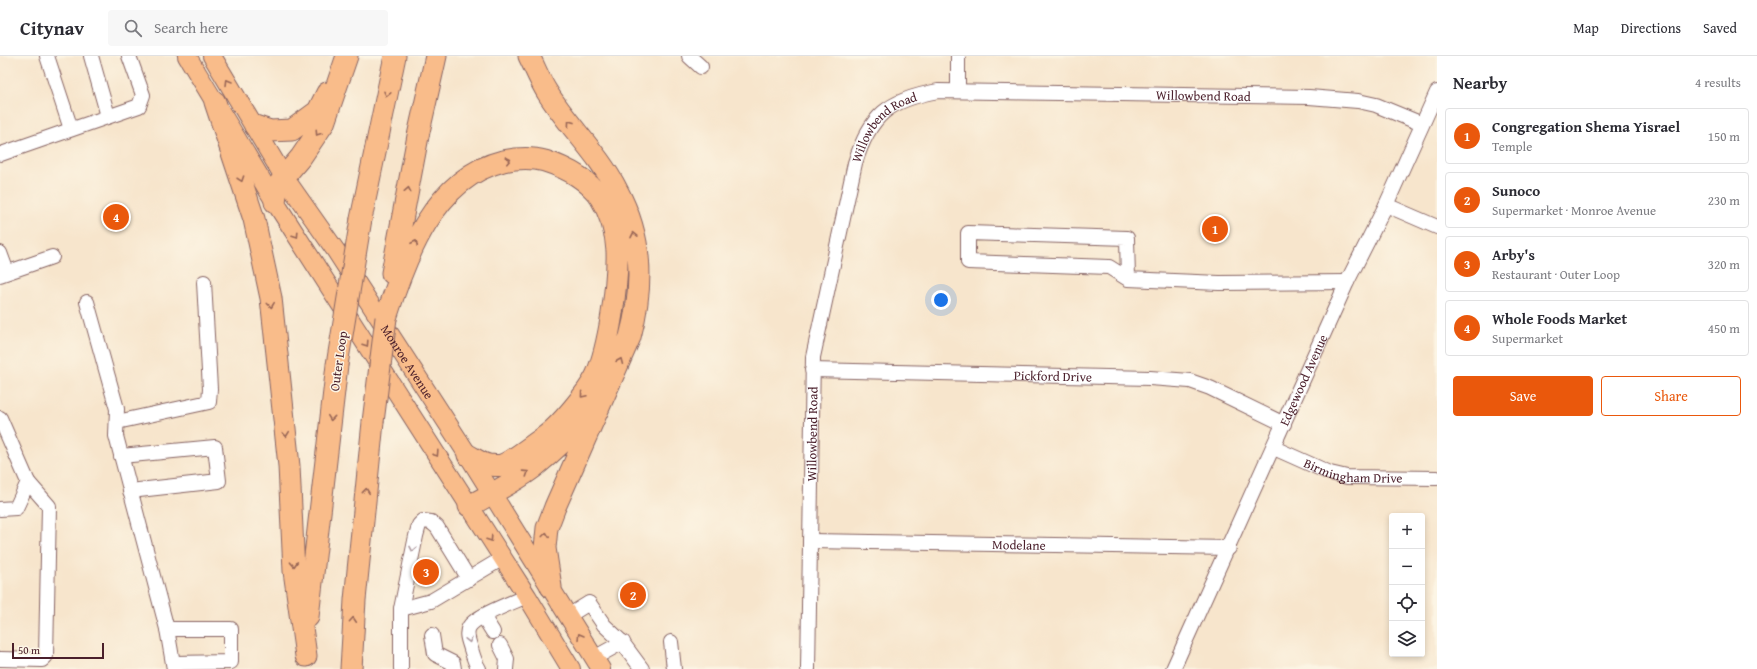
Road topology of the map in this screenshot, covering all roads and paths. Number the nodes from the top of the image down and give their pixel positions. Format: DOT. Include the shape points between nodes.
graph roads {
  1 [pos="47,56"];
  2 [pos="91,56"];
  3 [pos="129,56"];
  4 [pos="187,56"];
  5 [pos="212,56"];
  6 [pos="395,56"];
  7 [pos="436,56"];
  8 [pos="530,56"];
  9 [pos="689,56"];
  10 [pos="958,56"];
  11 [pos="347,57"];
  12 [pos="701,67"];
  13 [pos="958,90"];
  14 [pos="1437,92"];
  15 [pos="215,102"];
  16 [pos="108,116"];
  17 [pos="1422,124"];
  18 [pos="255,126"];
  19 [pos="71,129"];
  20 [pos="1,154"];
  21 [pos="284,177"];
  22 [pos="275,202"];
  23 [pos="1386,205"];
  24 [pos="1437,227"];
  25 [pos="0,253"];
  26 [pos="52,257"];
  27 [pos="4,273"];
  28 [pos="396,274"];
  29 [pos="1128,279"];
  30 [pos="204,282"];
  31 [pos="1347,282"];
  32 [pos="87,302"];
  33 [pos="812,370"];
  34 [pos="604,397"];
  35 [pos="0,418"];
  36 [pos="117,422"];
  37 [pos="1284,424"];
  38 [pos="1274,448"];
  39 [pos="468,455"];
  40 [pos="121,456"];
  41 [pos="1437,478"];
  42 [pos="28,482"];
  43 [pos="130,491"];
  44 [pos="492,493"];
  45 [pos="469,506"];
  46 [pos="0,509"];
  47 [pos="810,541"];
  48 [pos="1229,548"];
  49 [pos="503,558"];
  50 [pos="469,579"];
  51 [pos="550,587"];
  52 [pos="527,596"];
  53 [pos="401,609"];
  54 [pos="483,616"];
  55 [pos="568,616"];
  56 [pos="167,629"];
  57 [pos="493,632"];
  58 [pos="432,634"];
  59 [pos="623,642"];
  60 [pos="671,642"];
  61 [pos="500,645"];
  62 [pos="0,659"];
  63 [pos="306,663"];
  64 [pos="351,664"];
  65 [pos="597,664"];
  66 [pos="174,666"];
  67 [pos="401,669"];
  68 [pos="454,669"];
  69 [pos="479,669"];
  70 [pos="506,669"];
  71 [pos="571,669"];
  72 [pos="642,669"];
  73 [pos="674,669"];
  74 [pos="808,669"];
  75 [pos="1173,669"];
  1 -- 19 [label="street"];
  2 -- 16 [label="street"];
  3 -- 16 [label="street" via="143,95 138,106"];
  4 -- 15 [label="main road, Monroe Avenue"];
  18 -- 5 [label="main road, Monroe Avenue, one-way"];
  6 -- 63 [label="highway, Outer Loop, one-way, bridge" via="361,219 337,365 306,636"];
  28 -- 7 [label="highway, one-way" via="418,136"];
  34 -- 8 [label="highway, one-way" via="630,337 636,315 640,274 634,231 617,189 546,92"];
  9 -- 12 [label="street"];
  10 -- 13 [label="street"];
  11 -- 18 [label="highway" via="318,111 292,130 270,131"];
  11 -- 21 [label="highway, one-way" via="324,123"];
  13 -- 17 [label="street, Willowbend Road" via="1340,98 1376,105"];
  13 -- 33 [label="street, Willowbend Road" via="923,94 897,103 875,121 862,140 818,332"];
  14 -- 17 [label="street, Edgewood Avenue"];
  15 -- 22 [label="main road, Monroe Avenue"];
  15 -- 63 [label="highway, one-way" via="254,219 271,298 289,466 294,571"];
  16 -- 19 [label="street"];
  17 -- 23 [label="street, Edgewood Avenue"];
  18 -- 21 [label="main road, Monroe Avenue"];
  19 -- 20 [label="street"];
  21 -- 22 [label="highway" via="277,187"];
  21 -- 39 [label="main road, Monroe Avenue" via="336,251"];
  22 -- 45 [label="main road, Monroe Avenue, one-way"];
  23 -- 24 [label="street"];
  23 -- 31 [label="street, Edgewood Avenue"];
  25 -- 27 [label="street"];
  26 -- 27 [label="street"];
  28 -- 39 [label="highway, one-way" via="419,233 456,186 492,164 514,158 535,158 576,175 600,198 610,216 617,251 616,277 604,351 592,382 549,434 502,465 487,465"];
  64 -- 28 [label="highway, one-way, bridge" via="354,600 373,422 386,318"];
  29 -- 29 [label="street" via="1109,267 968,262 968,233 1127,238"];
  29 -- 31 [label="street" via="1219,283"];
  30 -- 36 [label="street" via="209,402"];
  31 -- 37 [label="street, Edgewood Avenue"];
  32 -- 36 [label="street" via="117,409"];
  33 -- 37 [label="street, Pickford Drive" via="1190,381"];
  33 -- 47 [label="street, Willowbend Road"];
  44 -- 34 [label="highway, one-way" via="532,468 571,435"];
  51 -- 34 [label="highway, one-way" via="545,548 547,528"];
  35 -- 42 [label="street"];
  36 -- 40 [label="street" via="116,436"];
  37 -- 38 [label="street, Edgewood Avenue"];
  38 -- 41 [label="street, Birmingham Drive" via="1330,473 1347,477"];
  38 -- 48 [label="street, Edgewood Avenue"];
  39 -- 44 [label="main road, Monroe Avenue"];
  40 -- 43 [label="street"];
  40 -- 43 [label="street" via="215,447 219,481"];
  42 -- 46 [label="street" via="16,508"];
  42 -- 62 [label="street" via="49,506 46,656 42,660"];
  43 -- 56 [label="street"];
  44 -- 45 [label="highway"];
  44 -- 51 [label="main road, Monroe Avenue"];
  45 -- 49 [label="main road, Monroe Avenue, one-way"];
  47 -- 48 [label="street, Modelane"];
  47 -- 74 [label="street, Willowbend Road"];
  48 -- 75 [label="street, Edgewood Avenue"];
  49 -- 50 [label="street"];
  49 -- 52 [label="main road, Monroe Avenue"];
  50 -- 53 [label="street" via="431,601"];
  50 -- 53 [label="street, one-way" via="437,527 431,522 423,521 419,525"];
  51 -- 55 [label="main road, Monroe Avenue"];
  52 -- 54 [label="street"];
  52 -- 71 [label="main road, Monroe Avenue"];
  53 -- 67 [label="street"];
  54 -- 57 [label="street"];
  54 -- 69 [label="street, one-way" via="468,628 467,635"];
  55 -- 59 [label="street" via="589,603 604,625"];
  65 -- 55 [label="main road, Monroe Avenue, one-way"];
  56 -- 66 [label="street"];
  56 -- 66 [label="street" via="231,629 231,662"];
  58 -- 68 [label="street" via="435,654 453,663"];
  59 -- 65 [label="street"];
  59 -- 72 [label="street"];
  60 -- 73 [label="street"];
  61 -- 70 [label="street" via="507,659"];
}
